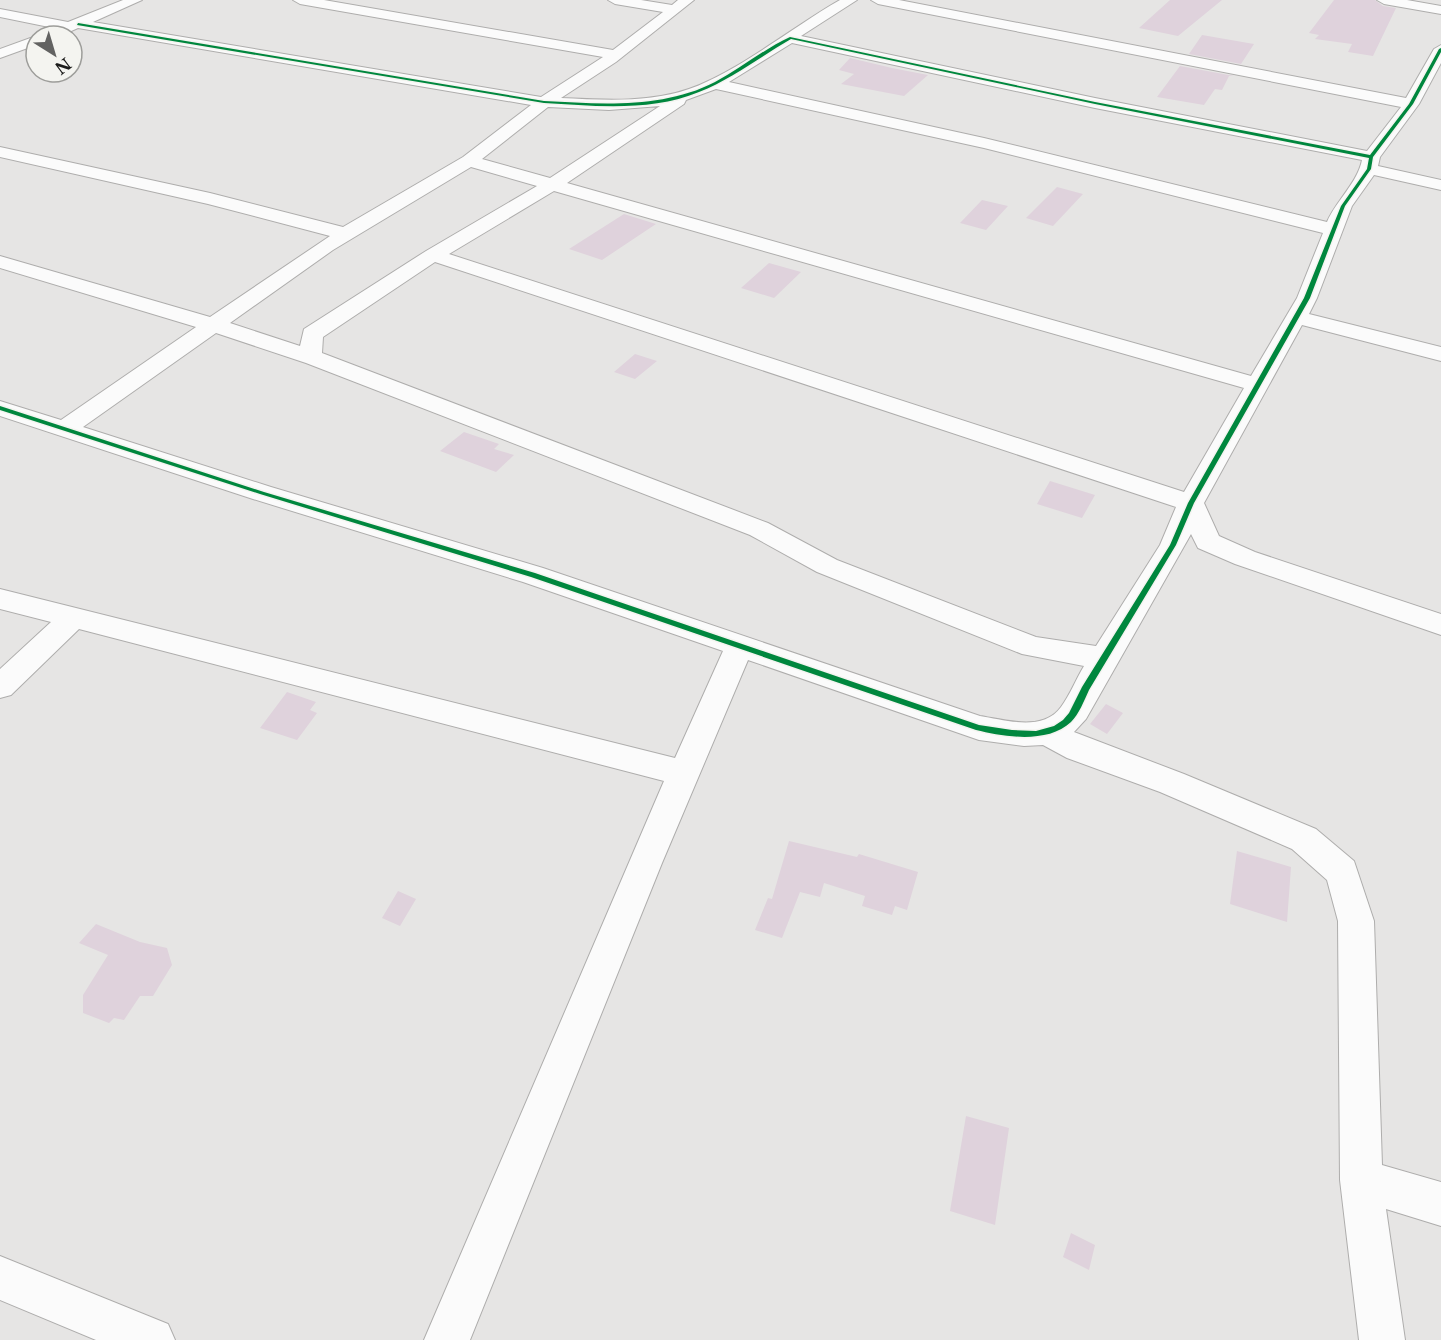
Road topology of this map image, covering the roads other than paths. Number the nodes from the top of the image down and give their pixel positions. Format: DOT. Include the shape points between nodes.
graph roads {
  1 [pos="135,0"];
  2 [pos="300,0"];
  3 [pos="615,0"];
  4 [pos="850,0"];
  5 [pos="878,0"];
  6 [pos="1384,0"];
  7 [pos="679,5"];
  8 [pos="1441,10"];
  9 [pos="0,13"];
  10 [pos="63,24"];
  11 [pos="79,24"];
  12 [pos="84,28"];
  13 [pos="790,38"];
  14 [pos="24,45"];
  15 [pos="1441,49"];
  16 [pos="0,54"];
  17 [pos="616,55"];
  18 [pos="1435,67"];
  19 [pos="715,84"];
  20 [pos="688,94"];
  21 [pos="544,102"];
  22 [pos="1411,104"];
  23 [pos="0,152"];
  24 [pos="469,161"];
  25 [pos="1370,163"];
  26 [pos="553,184"];
  27 [pos="1441,185"];
  28 [pos="1335,230"];
  29 [pos="346,234"];
  30 [pos="433,255"];
  31 [pos="0,262"];
  32 [pos="1295,317"];
  33 [pos="214,325"];
  34 [pos="1441,354"];
  35 [pos="314,358"];
  36 [pos="1258,385"];
  37 [pos="0,408"];
  38 [pos="64,429"];
  39 [pos="1191,503"];
  40 [pos="0,599"];
  41 [pos="72,619"];
  42 [pos="1441,625"];
  43 [pos="740,645"];
  44 [pos="1104,658"];
  45 [pos="0,687"];
  46 [pos="1046,732"];
  47 [pos="684,773"];
  48 [pos="1361,1180"];
  49 [pos="1441,1204"];
  50 [pos="0,1278"];
  51 [pos="152,1340"];
  52 [pos="447,1340"];
  53 [pos="1382,1340"];
  1 -- 11 [label="street"];
  2 -- 17 [label="street"];
  3 -- 7 [label="street"];
  4 -- 13 [label="street"];
  5 -- 22 [label="street"];
  6 -- 8 [label="street"];
  7 -- 17 [label="street"];
  9 -- 10 [label="street"];
  12 -- 21 [label="street"];
  13 -- 19 [label="street"];
  13 -- 25 [label="street"];
  14 -- 16 [label="street"];
  15 -- 18 [label="street"];
  17 -- 21 [label="street"];
  18 -- 22 [label="street"];
  19 -- 20 [label="street"];
  19 -- 28 [label="street" via="984,143"];
  20 -- 21 [label="street" via="616,106"];
  20 -- 26 [label="street"];
  21 -- 24 [label="street"];
  22 -- 25 [label="street"];
  23 -- 29 [label="street"];
  24 -- 26 [label="street"];
  24 -- 29 [label="street"];
  25 -- 27 [label="street"];
  25 -- 28 [label="street" via="1343,206"];
  26 -- 30 [label="street"];
  26 -- 36 [label="street"];
  28 -- 32 [label="street"];
  29 -- 33 [label="street"];
  30 -- 35 [label="street" via="312,334 310,352"];
  30 -- 39 [label="street"];
  31 -- 33 [label="street"];
  32 -- 34 [label="street"];
  32 -- 36 [label="street"];
  33 -- 35 [label="street"];
  33 -- 38 [label="street"];
  35 -- 44 [label="street" via="759,529 827,566 1032,647"];
  36 -- 39 [label="street"];
  37 -- 38 [label="street"];
  38 -- 43 [label="street" via="262,494 533,575"];
  39 -- 42 [label="street" via="1208,542"];
  39 -- 44 [label="street" via="1173,545"];
  40 -- 41 [label="street"];
  41 -- 45 [label="street"];
  41 -- 47 [label="street"];
  43 -- 46 [label="street" via="979,728 1018,734"];
  43 -- 47 [label="street"];
  44 -- 46 [label="street" via="1066,723"];
  46 -- 48 [label="street" via="1078,749 1172,783 1304,839 1342,872 1356,921"];
  47 -- 52 [label="street"];
  48 -- 49 [label="street"];
  48 -- 53 [label="street"];
  50 -- 51 [label="street"];
}
